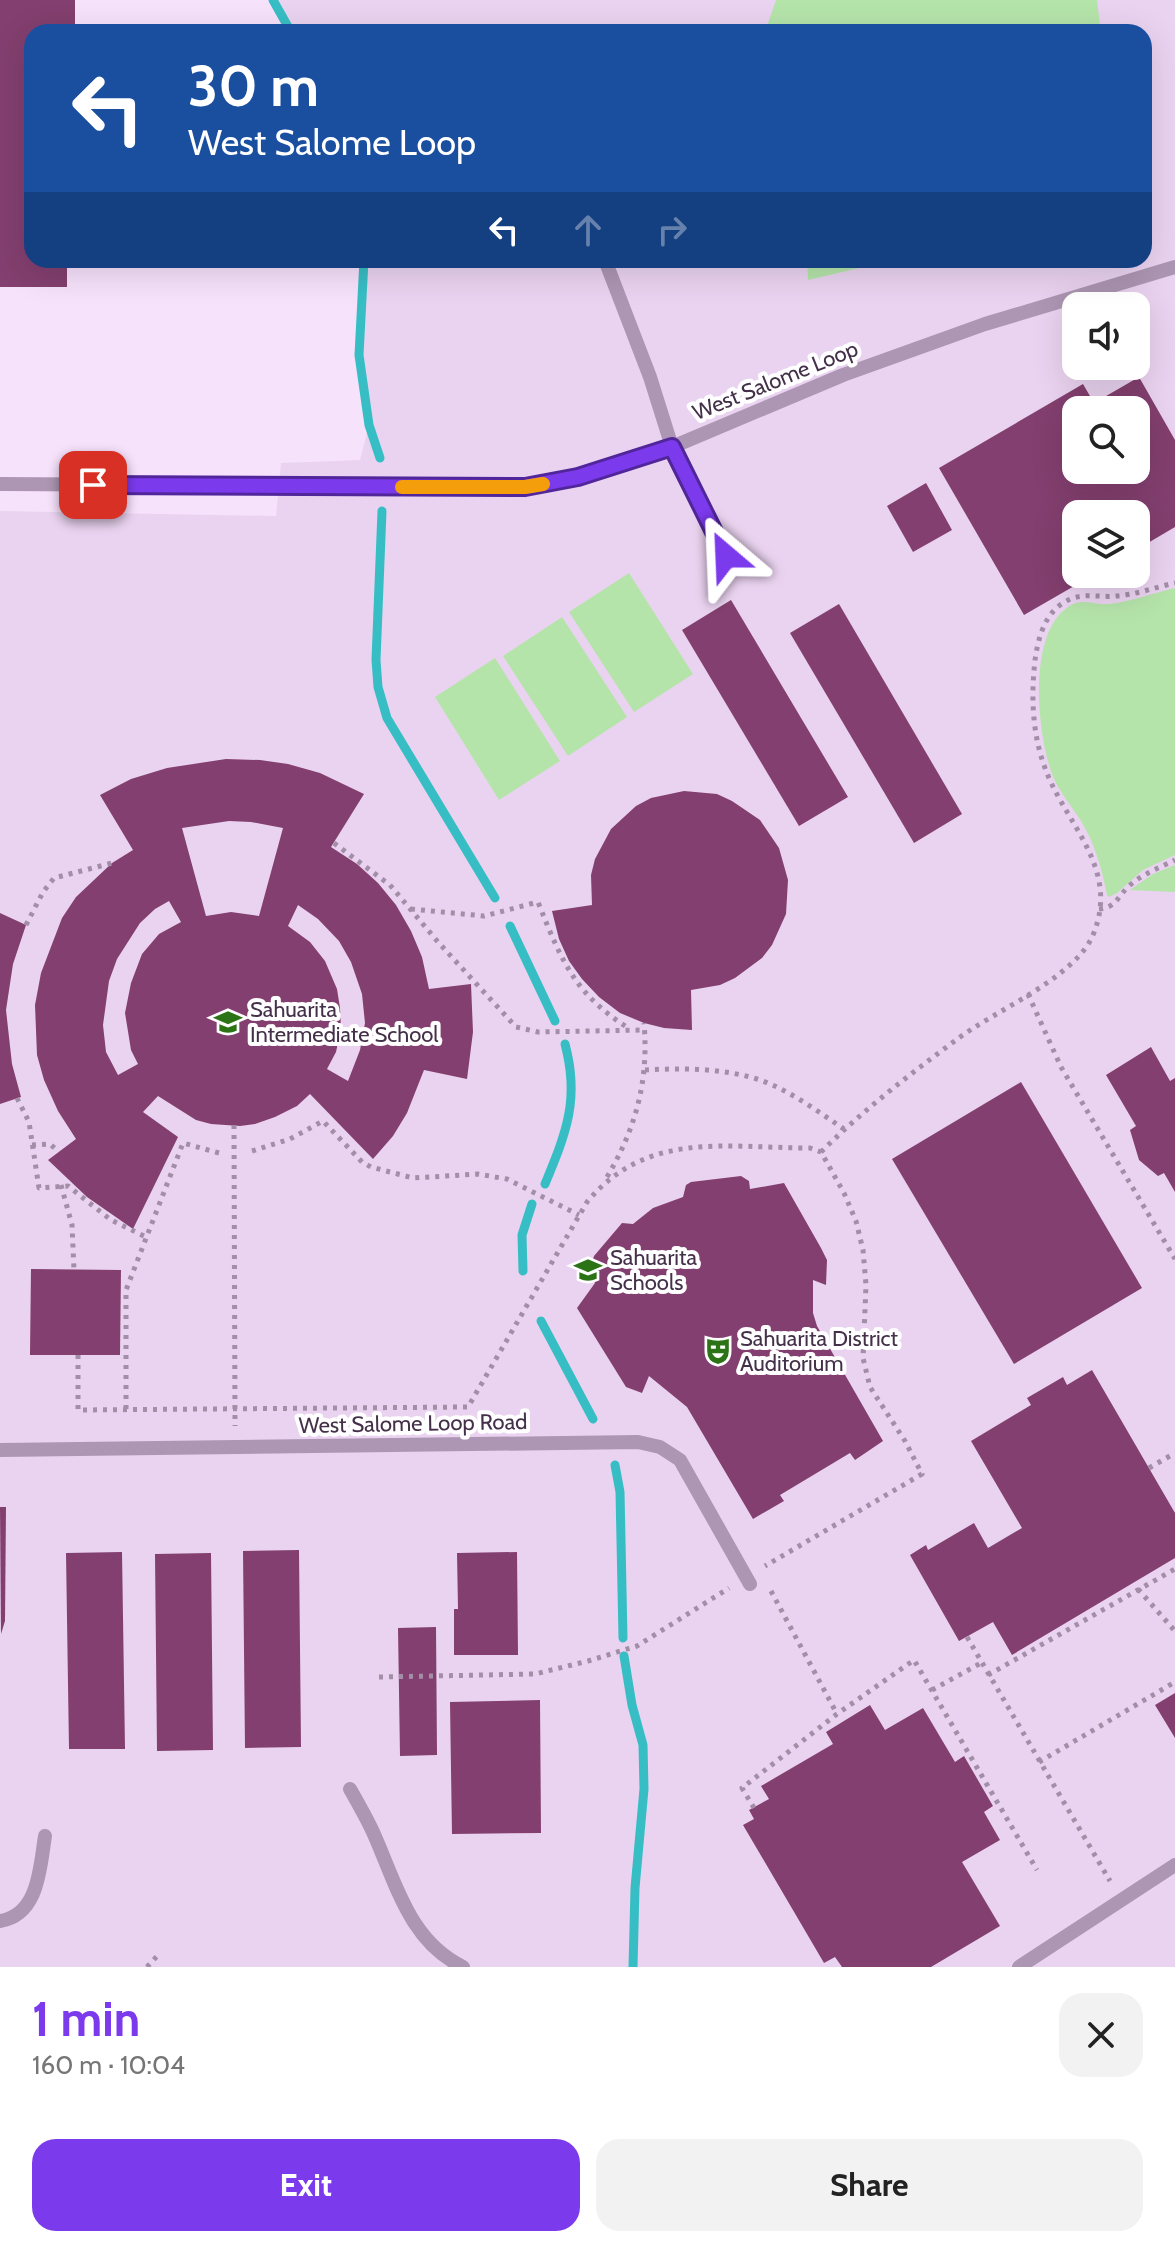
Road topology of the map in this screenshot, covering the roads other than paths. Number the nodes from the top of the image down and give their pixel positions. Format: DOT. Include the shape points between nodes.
graph roads {
  1 [pos="1175,267"];
  2 [pos="608,268"];
  3 [pos="672,447"];
  4 [pos="0,484"];
  5 [pos="726,556"];
  6 [pos="0,1450"];
  7 [pos="748,1580"];
  8 [pos="350,1789"];
  9 [pos="45,1836"];
  10 [pos="1175,1865"];
  11 [pos="0,1921"];
  12 [pos="463,1967"];
  13 [pos="1019,1967"];
  1 -- 3 [label="lane, West Salome Loop" via="985,324 843,375"];
  2 -- 3 [label="lane"];
  3 -- 4 [label="lane, West Salome Loop" via="578,477 525,487"];
  3 -- 5 [label="lane"];
  6 -- 7 [label="lane, West Salome Loop Road" via="638,1442 660,1447 680,1460"];
  8 -- 12 [label="lane" via="404,1908 440,1953"];
  9 -- 11 [label="lane" via="31,1898 23,1910"];
  10 -- 13 [label="lane"];
}
